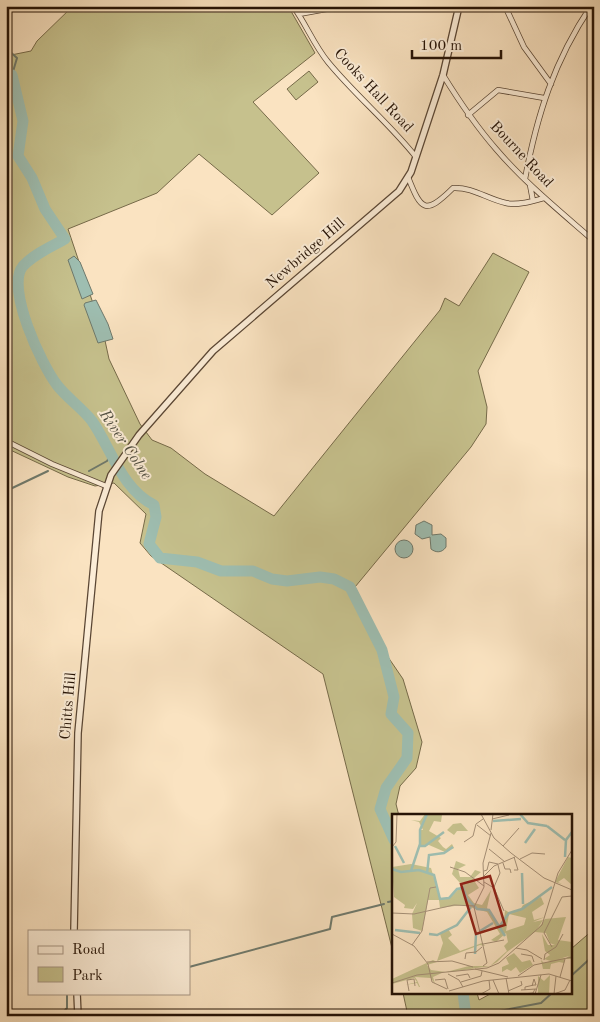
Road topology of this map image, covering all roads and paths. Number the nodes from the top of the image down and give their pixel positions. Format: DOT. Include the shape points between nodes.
graph roads {
  1 [pos="294,6"];
  2 [pos="343,6"];
  3 [pos="459,6"];
  4 [pos="505,6"];
  5 [pos="591,6"];
  6 [pos="299,14"];
  7 [pos="443,74"];
  8 [pos="551,84"];
  9 [pos="544,98"];
  10 [pos="468,114"];
  11 [pos="416,157"];
  12 [pos="408,176"];
  13 [pos="525,179"];
  14 [pos="530,183"];
  15 [pos="544,198"];
  16 [pos="533,201"];
  17 [pos="594,241"];
  18 [pos="6,441"];
  19 [pos="106,486"];
  20 [pos="74,930"];
  21 [pos="77,994"];
  22 [pos="78,1016"];
  1 -- 6 [label="street, Cooks Hall Road"];
  2 -- 6 [label="street"];
  3 -- 7 [label="street, Newbridge Hill"];
  4 -- 8 [label="street" via="524,47"];
  5 -- 8 [label="street"];
  6 -- 11 [label="street, Cooks Hall Road" via="344,82"];
  7 -- 10 [label="street, Bourne Road"];
  7 -- 11 [label="street, Newbridge Hill"];
  8 -- 9 [label="street"];
  9 -- 10 [label="street" via="498,90"];
  9 -- 13 [label="street"];
  10 -- 13 [label="street, Bourne Road"];
  11 -- 12 [label="street, Newbridge Hill"];
  12 -- 16 [label="street" via="418,203 423,206 440,201 453,188 465,187 507,204"];
  12 -- 19 [label="street, Newbridge Hill" via="392,198 212,351 139,435"];
  13 -- 14 [label="street, Bourne Road"];
  14 -- 15 [label="street, Bourne Road"];
  14 -- 16 [label="street"];
  15 -- 16 [label="street"];
  15 -- 17 [label="street, Bourne Road"];
  18 -- 19 [label="street"];
  19 -- 20 [label="street, Chitts Hill" via="99,511 78,733"];
  21 -- 22 [label="street"];
}
